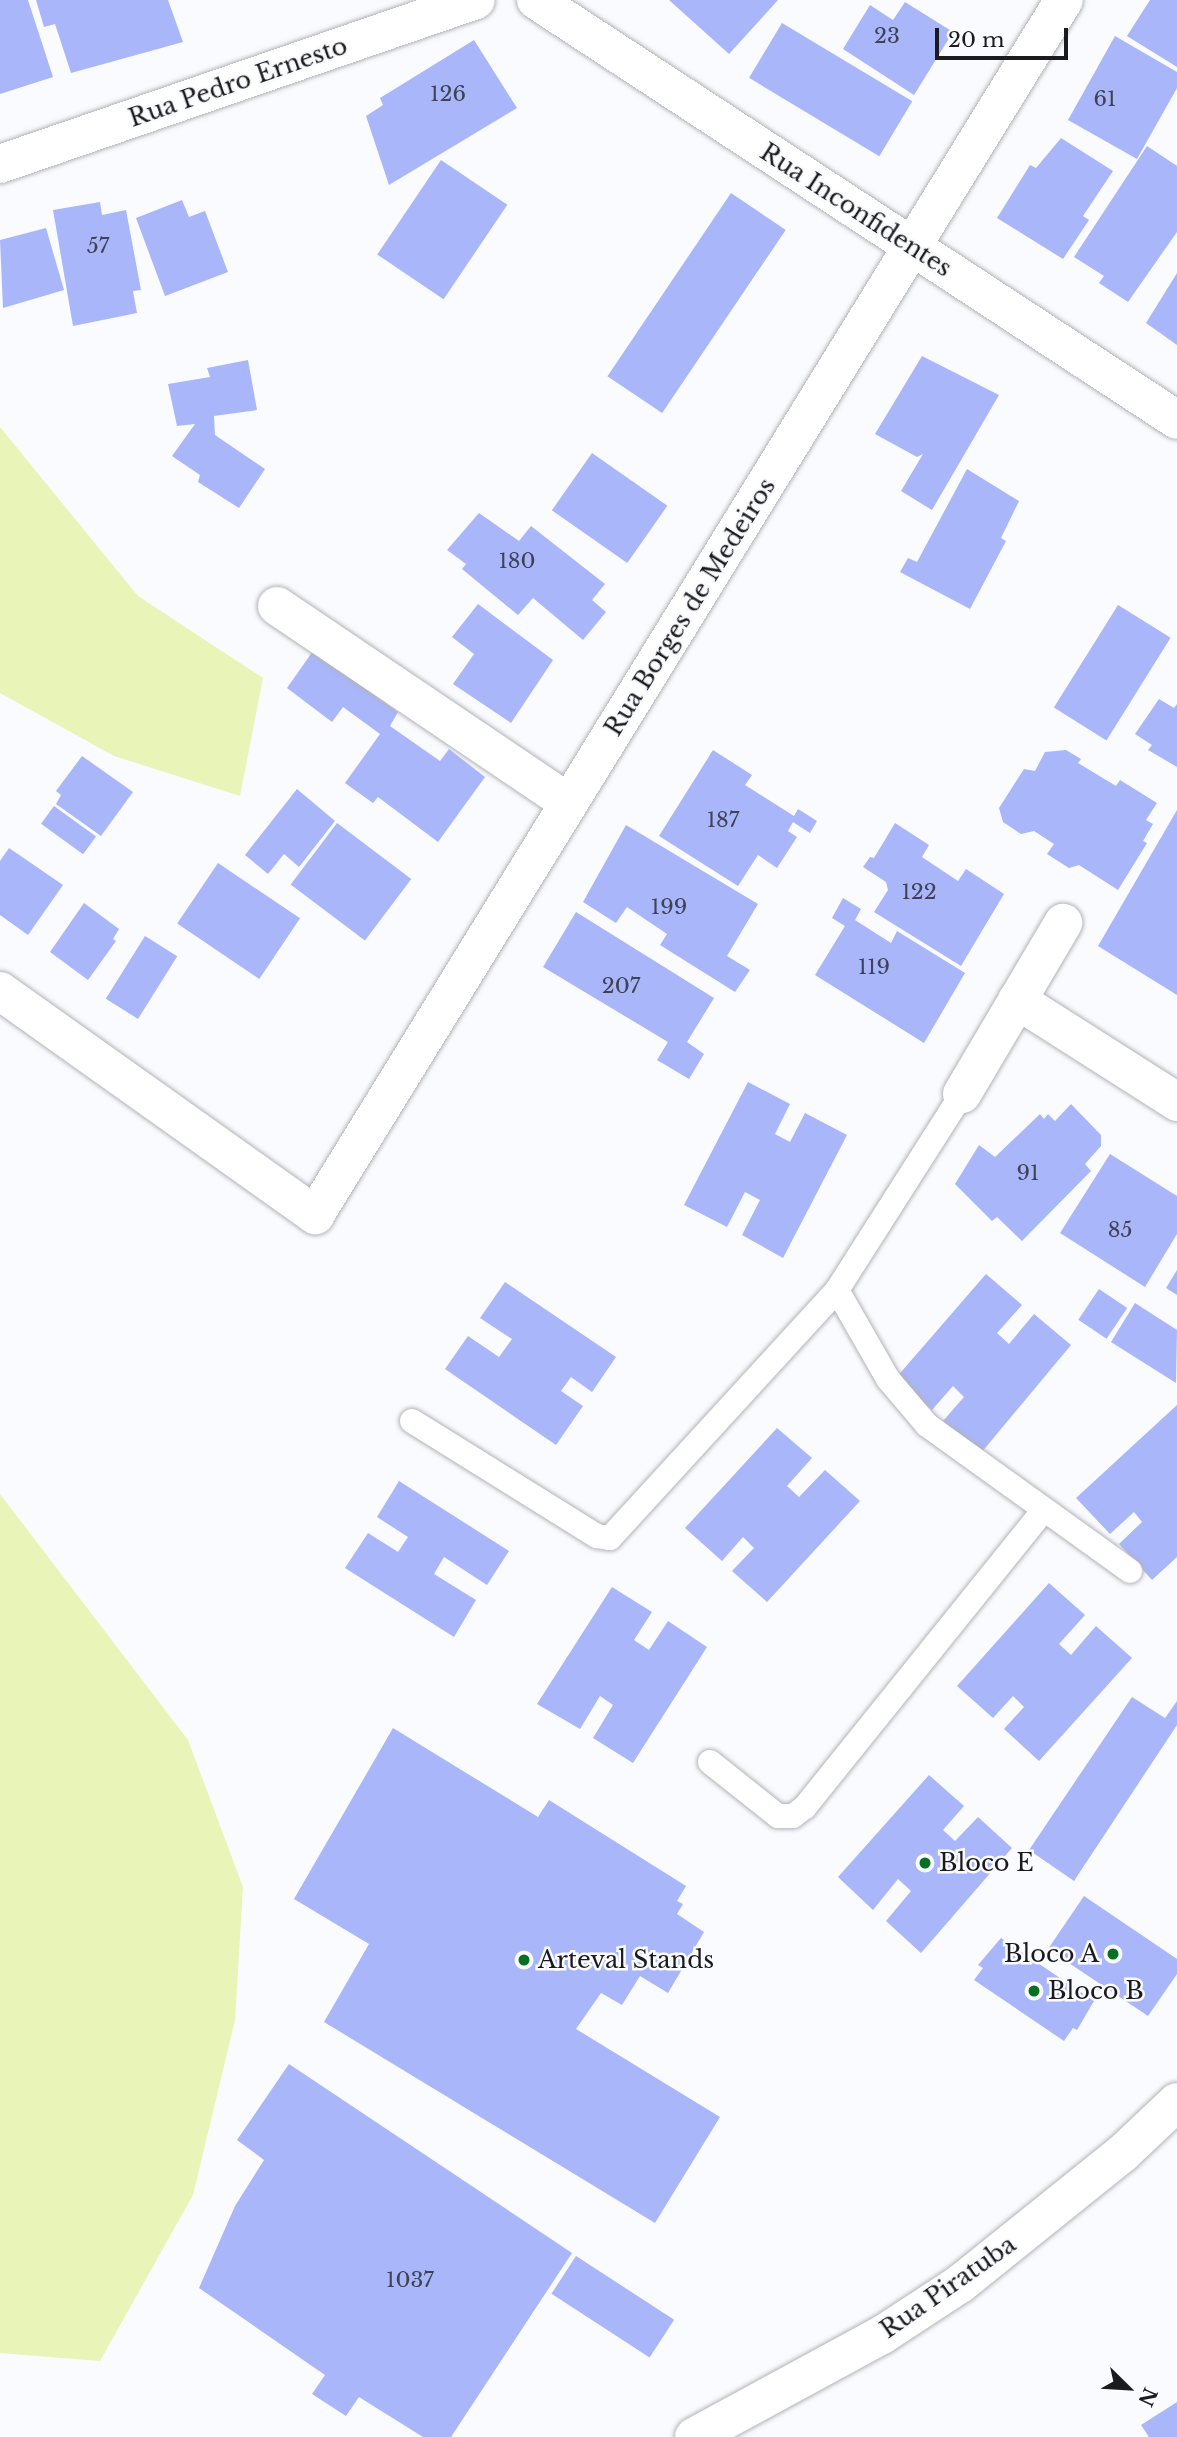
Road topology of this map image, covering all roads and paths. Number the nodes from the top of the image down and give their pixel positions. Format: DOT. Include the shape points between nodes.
graph roads {
  1 [pos="476,0"];
  2 [pos="536,0"];
  3 [pos="1065,0"];
  4 [pos="0,164"];
  5 [pos="912,247"];
  6 [pos="1177,420"];
  7 [pos="277,606"];
  8 [pos="569,803"];
  9 [pos="1063,923"];
  10 [pos="0,991"];
  11 [pos="1017,1000"];
  12 [pos="962,1094"];
  13 [pos="1177,1102"];
  14 [pos="837,1290"];
  15 [pos="412,1421"];
  16 [pos="1042,1512"];
  17 [pos="1130,1571"];
  18 [pos="710,1762"];
  19 [pos="1177,2102"];
  20 [pos="694,2437"];
  1 -- 4 [label="street, Rua Pedro Ernesto"];
  2 -- 5 [label="street, Rua Inconfidentes"];
  3 -- 5 [label="street, Rua Borges de Medeiros"];
  5 -- 6 [label="street, Rua Inconfidentes"];
  5 -- 8 [label="street, Rua Borges de Medeiros"];
  7 -- 8 [label="street"];
  8 -- 10 [label="street, Rua Borges de Medeiros" via="315,1214"];
  9 -- 11 [label="street"];
  11 -- 12 [label="street"];
  11 -- 13 [label="street"];
  12 -- 14 [label="lane"];
  14 -- 15 [label="lane" via="610,1538 597,1536"];
  14 -- 16 [label="lane" via="888,1379 927,1425"];
  16 -- 17 [label="lane"];
  16 -- 18 [label="lane" via="805,1807 793,1816 778,1816"];
  19 -- 20 [label="street, Rua Piratuba" via="1123,2153 960,2284 871,2342"];
}
